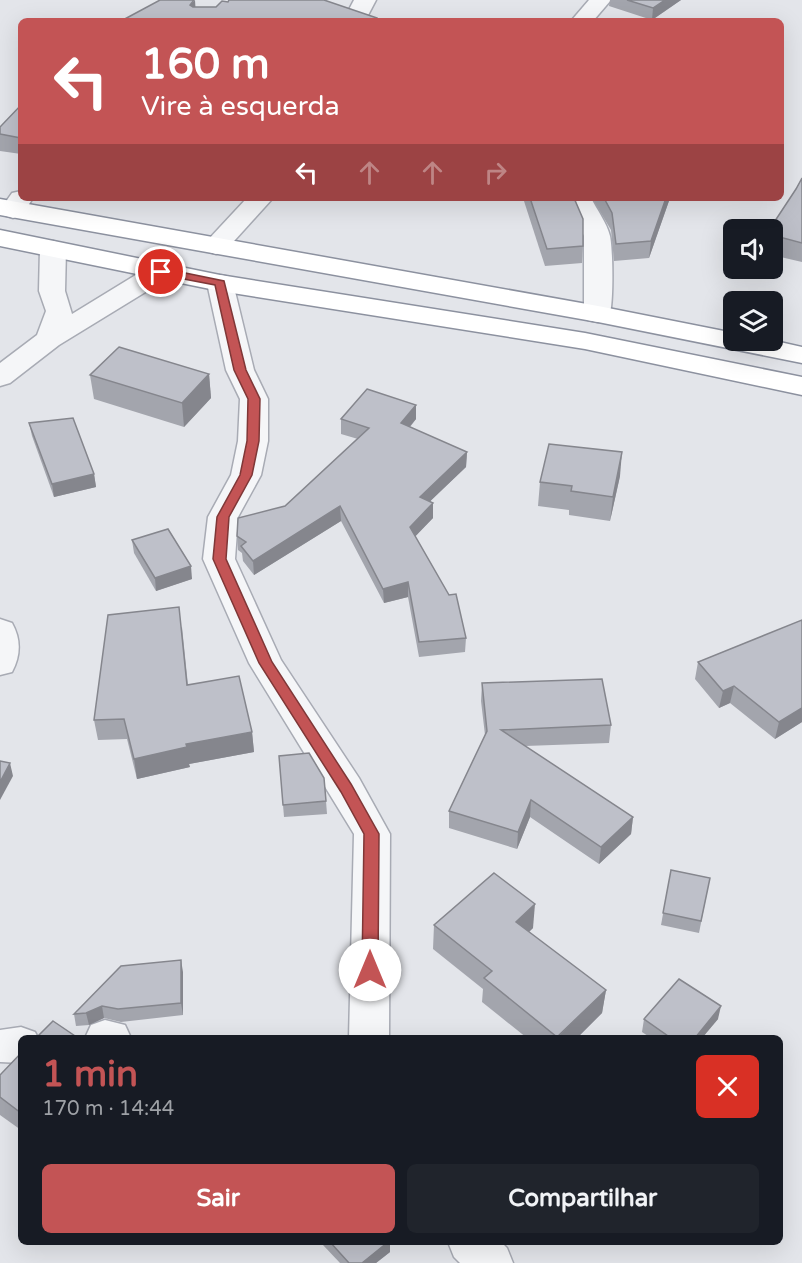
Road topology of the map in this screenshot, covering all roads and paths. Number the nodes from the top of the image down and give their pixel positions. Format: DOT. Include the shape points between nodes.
graph roads {
  1 [pos="365,0"];
  2 [pos="600,0"];
  3 [pos="356,18"];
  4 [pos="585,18"];
  5 [pos="258,201"];
  6 [pos="580,201"];
  7 [pos="11,205"];
  8 [pos="0,238"];
  9 [pos="216,246"];
  10 [pos="54,249"];
  11 [pos="161,272"];
  12 [pos="220,283"];
  13 [pos="598,314"];
  14 [pos="49,339"];
  15 [pos="802,355"];
  16 [pos="0,377"];
  17 [pos="802,386"];
  18 [pos="0,630"];
  19 [pos="0,663"];
  20 [pos="369,1035"];
  21 [pos="473,1245"];
  22 [pos="491,1263"];
  1 -- 3 [label="street"];
  2 -- 4 [label="street"];
  5 -- 9 [label="street"];
  6 -- 13 [label="street" via="597,236"];
  7 -- 9 [label="highway"];
  8 -- 10 [label="highway"];
  9 -- 13 [label="highway"];
  10 -- 11 [label="highway"];
  10 -- 14 [label="street" via="52,291 58,310"];
  11 -- 12 [label="highway"];
  11 -- 14 [label="street"];
  12 -- 17 [label="highway" via="585,341"];
  12 -- 20 [label="street" via="240,370 254,399 253,441 246,475 223,517 219,559 266,663 372,834"];
  13 -- 15 [label="highway"];
  14 -- 16 [label="street"];
  18 -- 19 [label="street"];
  21 -- 22 [label="street"];
}
